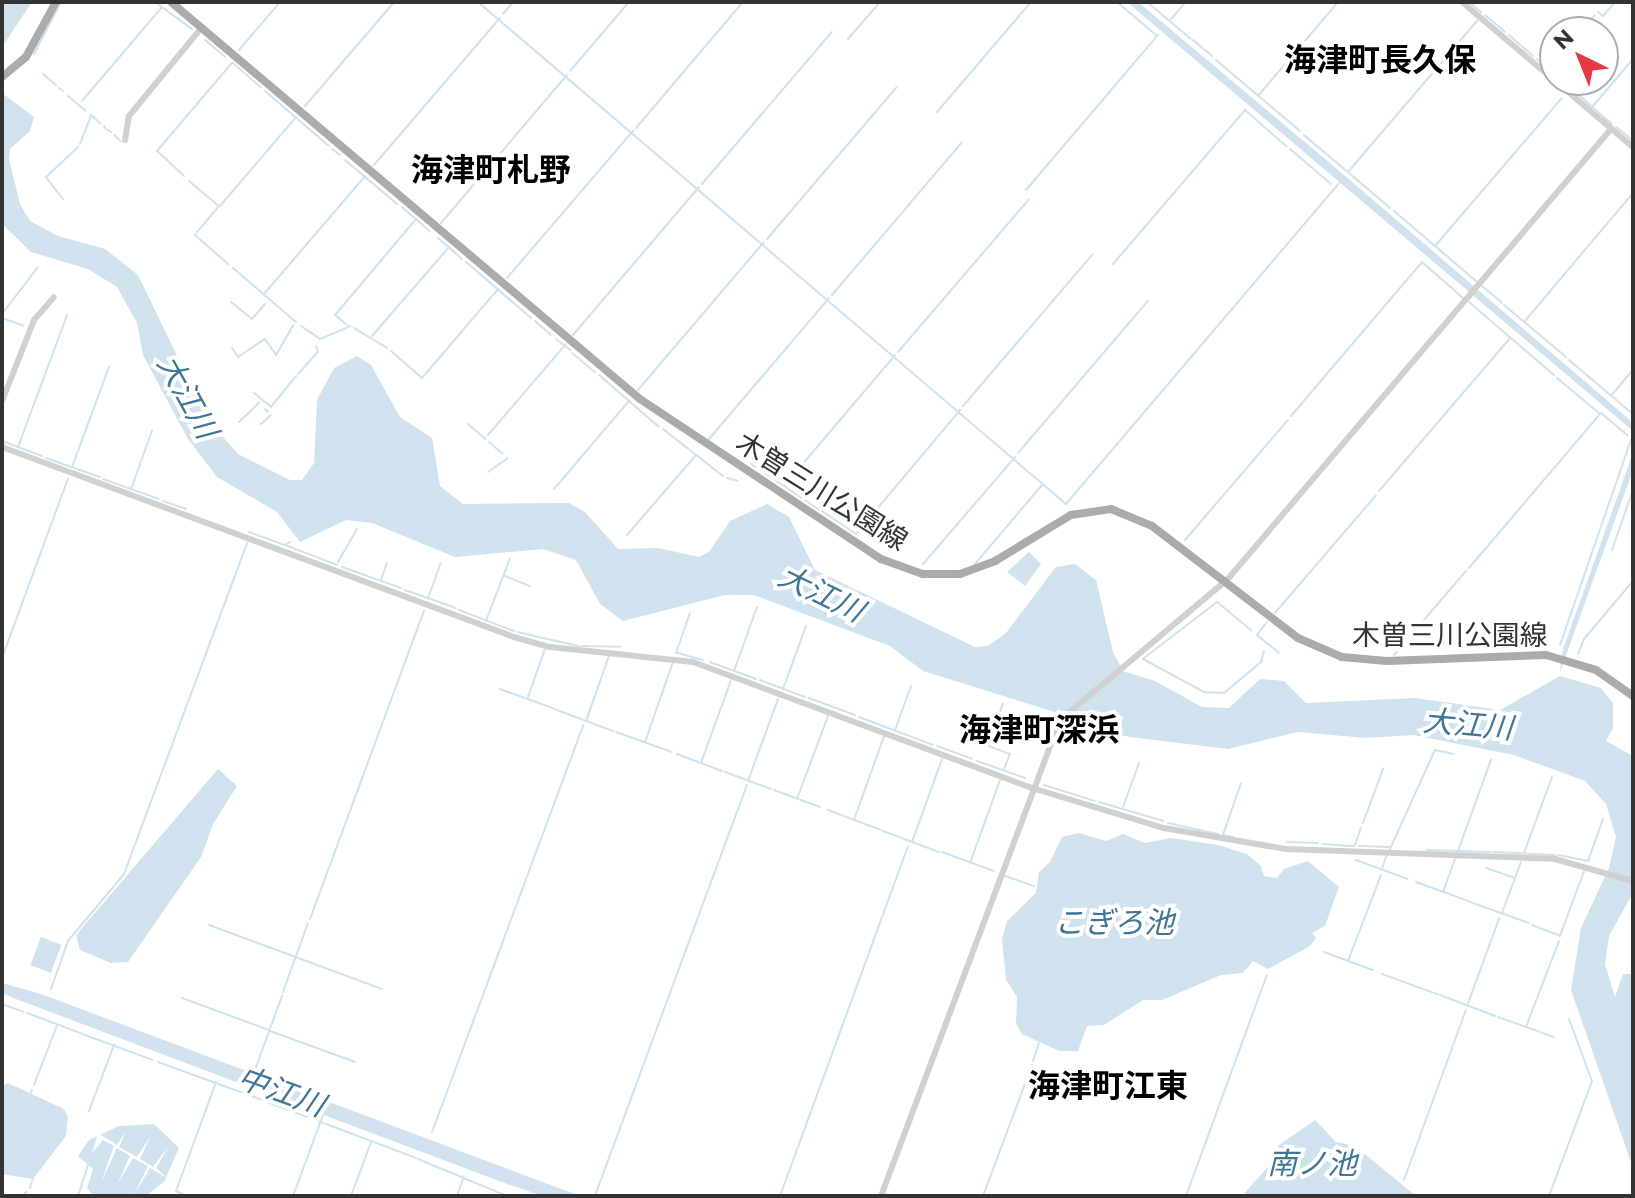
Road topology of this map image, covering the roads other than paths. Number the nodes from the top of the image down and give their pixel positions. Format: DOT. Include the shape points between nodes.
graph roads {
  1 [pos="56,2"];
  2 [pos="171,2"];
  3 [pos="1462,2"];
  4 [pos="202,27"];
  5 [pos="2,77"];
  6 [pos="1611,129"];
  7 [pos="125,140"];
  8 [pos="1633,147"];
  9 [pos="54,297"];
  10 [pos="2,401"];
  11 [pos="2,447"];
  12 [pos="1227,580"];
  13 [pos="1633,696"];
  14 [pos="1032,788"];
  15 [pos="1633,881"];
  16 [pos="881,1196"];
  1 -- 5 [label="main road" via="26,57"];
  2 -- 4 [label="main road, 木曽三川公園線"];
  3 -- 6 [label="street"];
  4 -- 7 [label="street" via="129,116"];
  4 -- 12 [label="main road, 木曽三川公園線" via="640,399 881,559 923,574 960,574 995,561 1063,518 1111,509 1152,526"];
  6 -- 8 [label="street"];
  6 -- 12 [label="street"];
  9 -- 10 [label="street" via="34,320"];
  11 -- 14 [label="street" via="514,637 550,647 693,662"];
  12 -- 13 [label="main road, 木曽三川公園線" via="1298,638 1342,657 1563,658 1608,676"];
  12 -- 14 [label="street" via="1062,717"];
  14 -- 15 [label="street" via="1164,828 1243,844 1555,859"];
  14 -- 16 [label="street"];
}
